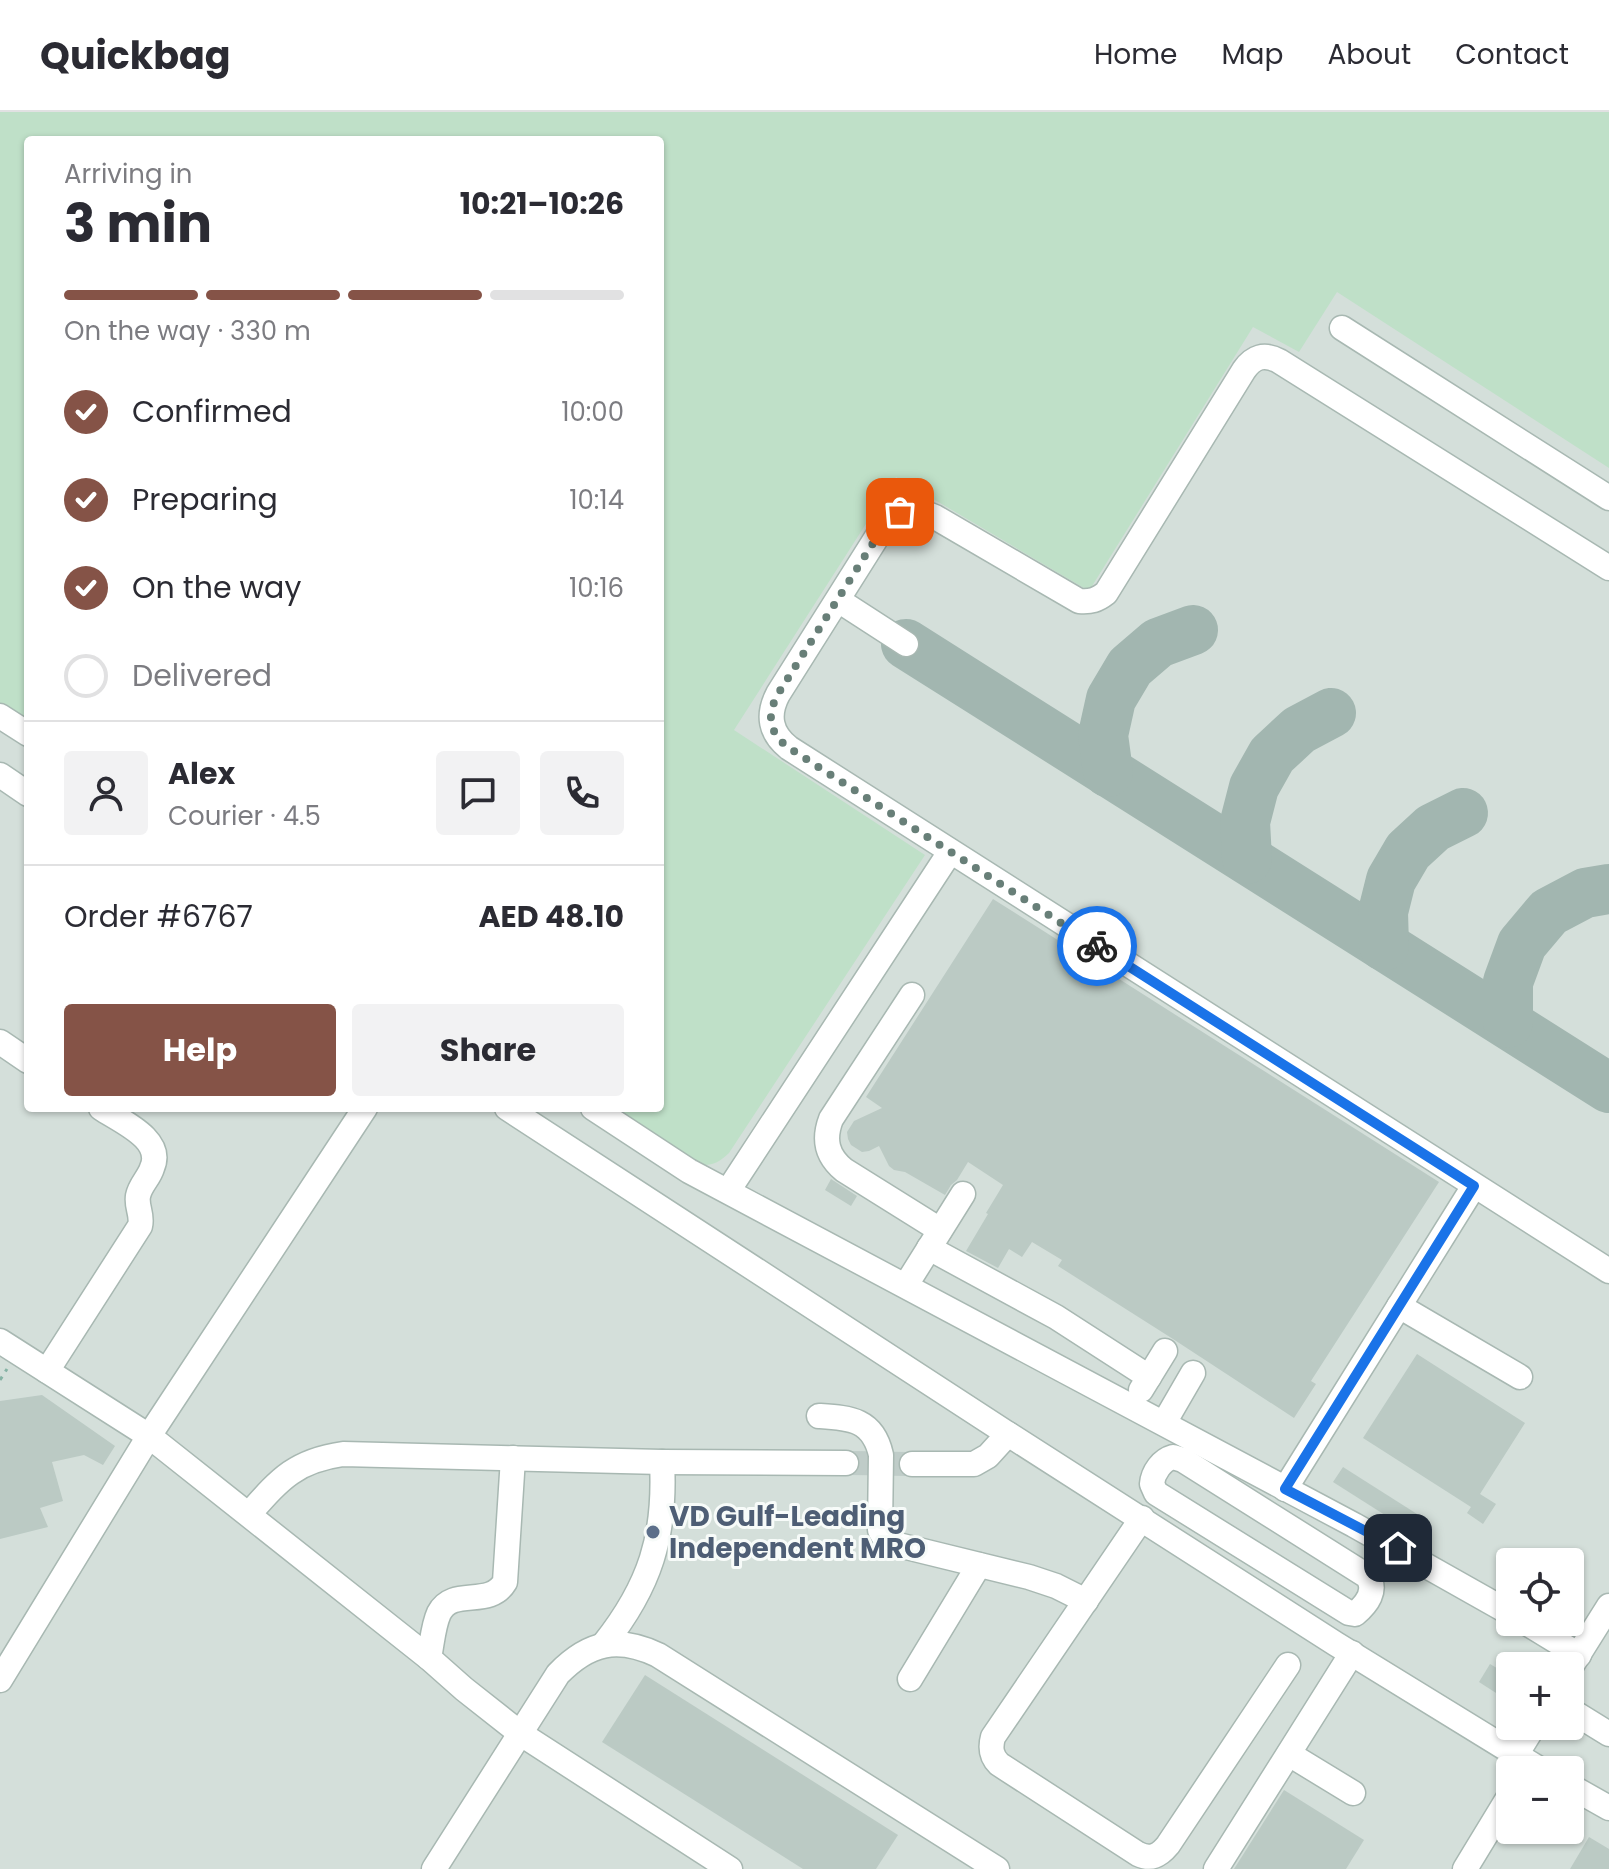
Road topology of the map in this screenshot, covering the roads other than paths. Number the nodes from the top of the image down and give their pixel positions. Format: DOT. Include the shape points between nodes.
graph roads {
  1 [pos="1342,328"];
  2 [pos="1609,498"];
  3 [pos="1609,568"];
  4 [pos="838,600"];
  5 [pos="906,644"];
  6 [pos="0,716"];
  7 [pos="24,731"];
  8 [pos="0,775"];
  9 [pos="24,791"];
  10 [pos="950,852"];
  11 [pos="912,995"];
  12 [pos="0,1042"];
  13 [pos="24,1058"];
  14 [pos="107,1112"];
  15 [pos="362,1112"];
  16 [pos="513,1112"];
  17 [pos="599,1112"];
  18 [pos="1474,1186"];
  19 [pos="728,1191"];
  20 [pos="963,1194"];
  21 [pos="935,1239"];
  22 [pos="1609,1271"];
  23 [pos="906,1285"];
  24 [pos="1399,1306"];
  25 [pos="1056,1317"];
  26 [pos="0,1341"];
  27 [pos="1165,1351"];
  28 [pos="1034,1354"];
  29 [pos="47,1371"];
  30 [pos="1193,1373"];
  31 [pos="1149,1377"];
  32 [pos="1520,1377"];
  33 [pos="1132,1406"];
  34 [pos="819,1416"];
  35 [pos="1164,1423"];
  36 [pos="1008,1434"];
  37 [pos="149,1436"];
  38 [pos="513,1458"];
  39 [pos="662,1462"];
  40 [pos="846,1463"];
  41 [pos="912,1464"];
  42 [pos="1285,1489"];
  43 [pos="249,1514"];
  44 [pos="1142,1518"];
  45 [pos="979,1565"];
  46 [pos="1086,1601"];
  47 [pos="1496,1605"];
  48 [pos="1609,1606"];
  49 [pos="1355,1614"];
  50 [pos="1542,1636"];
  51 [pos="604,1644"];
  52 [pos="1344,1648"];
  53 [pos="1562,1652"];
  54 [pos="1580,1652"];
  55 [pos="429,1658"];
  56 [pos="1288,1665"];
  57 [pos="910,1679"];
  58 [pos="0,1680"];
  59 [pos="1584,1719"];
  60 [pos="521,1734"];
  61 [pos="1609,1734"];
  62 [pos="1289,1754"];
  63 [pos="1515,1756"];
  64 [pos="1353,1793"];
  65 [pos="1584,1794"];
  66 [pos="1609,1808"];
  67 [pos="1496,1818"];
  68 [pos="434,1869"];
  69 [pos="730,1869"];
  70 [pos="997,1869"];
  71 [pos="1216,1869"];
  72 [pos="1465,1869"];
  1 -- 2 [label="lane"];
  3 -- 4 [label="lane" via="1271,356 1263,356 1244,370 1098,599 1070,597 935,517 908,510 887,521"];
  4 -- 5 [label="lane"];
  4 -- 10 [label="lane" via="773,703 775,734"];
  6 -- 7 [label="lane"];
  8 -- 9 [label="lane"];
  10 -- 18 [label="lane"];
  10 -- 19 [label="lane"];
  11 -- 21 [label="lane" via="831,1119 826,1142 835,1163"];
  12 -- 13 [label="lane"];
  14 -- 29 [label="lane" via="150,1142 155,1161 138,1197 140,1226"];
  15 -- 37 [label="lane"];
  16 -- 36 [label="lane"];
  17 -- 19 [label="lane"];
  18 -- 22 [label="lane"];
  18 -- 24 [label="lane"];
  19 -- 23 [label="lane"];
  20 -- 21 [label="lane"];
  21 -- 23 [label="lane"];
  21 -- 25 [label="lane"];
  23 -- 28 [label="lane"];
  24 -- 32 [label="lane"];
  24 -- 42 [label="lane"];
  25 -- 28 [label="lane"];
  25 -- 31 [label="lane"];
  26 -- 29 [label="lane"];
  27 -- 31 [label="lane"];
  28 -- 33 [label="lane"];
  29 -- 37 [label="lane"];
  30 -- 35 [label="lane"];
  31 -- 33 [label="lane"];
  33 -- 35 [label="lane"];
  34 -- 45 [label="lane" via="856,1421 873,1434 881,1455 880,1530 890,1543"];
  35 -- 42 [label="lane"];
  36 -- 41 [label="lane" via="974,1464"];
  36 -- 44 [label="lane"];
  37 -- 43 [label="lane"];
  37 -- 58 [label="lane"];
  38 -- 39 [label="lane"];
  38 -- 43 [label="lane" via="323,1457 287,1474"];
  38 -- 55 [label="lane" via="505,1582 492,1595 446,1605"];
  39 -- 40 [label="lane"];
  39 -- 51 [label="lane" via="663,1511 652,1559 633,1604"];
  42 -- 47 [label="lane"];
  43 -- 55 [label="lane"];
  44 -- 46 [label="lane"];
  44 -- 52 [label="lane"];
  45 -- 46 [label="lane" via="1043,1581"];
  45 -- 57 [label="lane"];
  46 -- 56 [label="lane" via="993,1737 992,1754 999,1764 1145,1857 1159,1855 1168,1845"];
  48 -- 54 [label="lane"];
  49 -- 49 [label="lane" via="1373,1590 1367,1576 1179,1458 1160,1465 1152,1479 1156,1493"];
  49 -- 52 [label="lane"];
  50 -- 53 [label="lane"];
  51 -- 60 [label="lane" via="587,1650 558,1674"];
  51 -- 70 [label="lane" via="632,1645 658,1655"];
  52 -- 62 [label="lane"];
  52 -- 63 [label="lane"];
  55 -- 60 [label="lane"];
  59 -- 61 [label="lane"];
  60 -- 68 [label="lane"];
  60 -- 69 [label="lane"];
  62 -- 64 [label="lane"];
  62 -- 71 [label="lane"];
  65 -- 66 [label="lane"];
  67 -- 72 [label="lane"];
}
